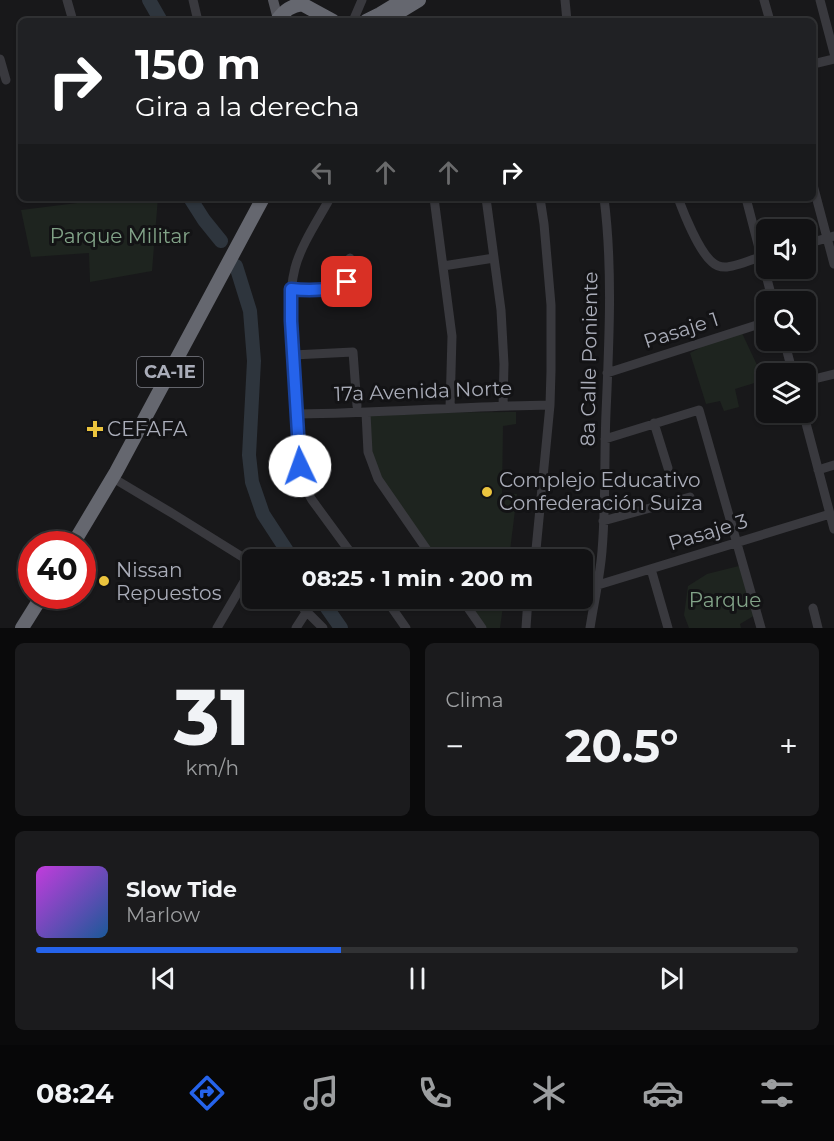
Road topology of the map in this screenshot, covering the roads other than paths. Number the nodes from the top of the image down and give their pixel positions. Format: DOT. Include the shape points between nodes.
graph roads {
  1 [pos="67,0"];
  2 [pos="193,0"];
  3 [pos="273,0"];
  4 [pos="362,0"];
  5 [pos="382,0"];
  6 [pos="419,0"];
  7 [pos="565,0"];
  8 [pos="764,0"];
  9 [pos="820,0"];
  10 [pos="302,1"];
  11 [pos="401,1"];
  12 [pos="72,18"];
  13 [pos="197,18"];
  14 [pos="278,18"];
  15 [pos="280,18"];
  16 [pos="328,18"];
  17 [pos="354,18"];
  18 [pos="372,18"];
  19 [pos="392,18"];
  20 [pos="567,18"];
  21 [pos="769,18"];
  22 [pos="834,53"];
  23 [pos="0,59"];
  24 [pos="834,59"];
  25 [pos="816,63"];
  26 [pos="6,80"];
  27 [pos="816,194"];
  28 [pos="261,201"];
  29 [pos="328,201"];
  30 [pos="434,201"];
  31 [pos="486,201"];
  32 [pos="540,201"];
  33 [pos="604,201"];
  34 [pos="679,201"];
  35 [pos="747,201"];
  36 [pos="756,230"];
  37 [pos="831,237"];
  38 [pos="816,241"];
  39 [pos="351,258"];
  40 [pos="494,258"];
  41 [pos="756,258"];
  42 [pos="834,264"];
  43 [pos="443,266"];
  44 [pos="291,289"];
  45 [pos="756,325"];
  46 [pos="293,355"];
  47 [pos="607,373"];
  48 [pos="834,374"];
  49 [pos="816,378"];
  50 [pos="550,405"];
  51 [pos="357,406"];
  52 [pos="502,406"];
  53 [pos="450,408"];
  54 [pos="366,413"];
  55 [pos="298,414"];
  56 [pos="654,423"];
  57 [pos="806,423"];
  58 [pos="605,439"];
  59 [pos="834,465"];
  60 [pos="668,468"];
  61 [pos="818,470"];
  62 [pos="113,478"];
  63 [pos="690,497"];
  64 [pos="830,514"];
  65 [pos="603,522"];
  66 [pos="834,529"];
  67 [pos="81,531"];
  68 [pos="736,543"];
  69 [pos="348,549"];
  70 [pos="426,549"];
  71 [pos="536,549"];
  72 [pos="242,557"];
  73 [pos="651,569"];
  74 [pos="242,585"];
  75 [pos="597,585"];
  76 [pos="813,608"];
  77 [pos="34,609"];
  78 [pos="305,609"];
  79 [pos="392,609"];
  80 [pos="469,609"];
  81 [pos="527,609"];
  82 [pos="307,611"];
  83 [pos="22,628"];
  84 [pos="217,628"];
  85 [pos="296,628"];
  86 [pos="323,628"];
  87 [pos="406,628"];
  88 [pos="482,628"];
  89 [pos="526,628"];
  90 [pos="590,628"];
  91 [pos="668,628"];
  92 [pos="761,628"];
  93 [pos="818,628"];
  1 -- 12 [label="street"];
  2 -- 13 [label="street"];
  3 -- 14 [label="main road"];
  4 -- 17 [label="street"];
  5 -- 11 [label="street"];
  6 -- 19 [label="highway"];
  7 -- 20 [label="street"];
  8 -- 21 [label="street"];
  9 -- 22 [label="street"];
  10 -- 15 [label="highway"];
  10 -- 16 [label="highway"];
  11 -- 18 [label="highway"];
  23 -- 26 [label="street"];
  24 -- 25 [label="street"];
  27 -- 37 [label="street"];
  28 -- 62 [label="highway, CA-1E"];
  29 -- 44 [label="street" via="300,255"];
  30 -- 43 [label="street"];
  31 -- 40 [label="street"];
  32 -- 50 [label="street" via="550,305"];
  33 -- 47 [label="street, 8a Calle Poniente" via="609,274"];
  34 -- 41 [label="street" via="684,217 712,262 726,267"];
  35 -- 36 [label="street"];
  37 -- 38 [label="street"];
  37 -- 42 [label="street"];
  39 -- 44 [label="street" via="351,274 344,287 318,291"];
  40 -- 43 [label="street"];
  40 -- 52 [label="street" via="504,364"];
  43 -- 53 [label="street" via="452,336"];
  44 -- 46 [label="street"];
  45 -- 47 [label="street, Pasaje 1"];
  46 -- 51 [label="street" via="353,352"];
  46 -- 55 [label="street"];
  47 -- 58 [label="street, 8a Calle Poniente"];
  48 -- 49 [label="street"];
  50 -- 52 [label="street, 17a Avenida Norte"];
  50 -- 71 [label="street"];
  52 -- 53 [label="street, 17a Avenida Norte"];
  53 -- 54 [label="street, 17a Avenida Norte"];
  54 -- 55 [label="street, 17a Avenida Norte"];
  54 -- 70 [label="street" via="368,452 378,479"];
  55 -- 69 [label="street" via="300,466 306,490"];
  56 -- 58 [label="street"];
  56 -- 60 [label="street"];
  56 -- 68 [label="street" via="699,410"];
  57 -- 61 [label="street"];
  58 -- 65 [label="street, 8a Calle Poniente"];
  59 -- 61 [label="street"];
  61 -- 64 [label="street"];
  62 -- 67 [label="highway, CA-1E"];
  62 -- 72 [label="street"];
  63 -- 65 [label="street"];
  64 -- 66 [label="street"];
  64 -- 68 [label="street, Pasaje 3"];
  65 -- 75 [label="street, 8a Calle Poniente"];
  68 -- 73 [label="street, Pasaje 3"];
  68 -- 92 [label="street"];
  73 -- 75 [label="street, Pasaje 3"];
  73 -- 91 [label="street"];
  74 -- 84 [label="street"];
  75 -- 90 [label="street, 8a Calle Poniente"];
  76 -- 93 [label="street"];
  77 -- 83 [label="highway"];
  78 -- 82 [label="street"];
  79 -- 87 [label="street"];
  80 -- 88 [label="street"];
  81 -- 89 [label="street"];
  82 -- 85 [label="street"];
  82 -- 86 [label="street"];
}
